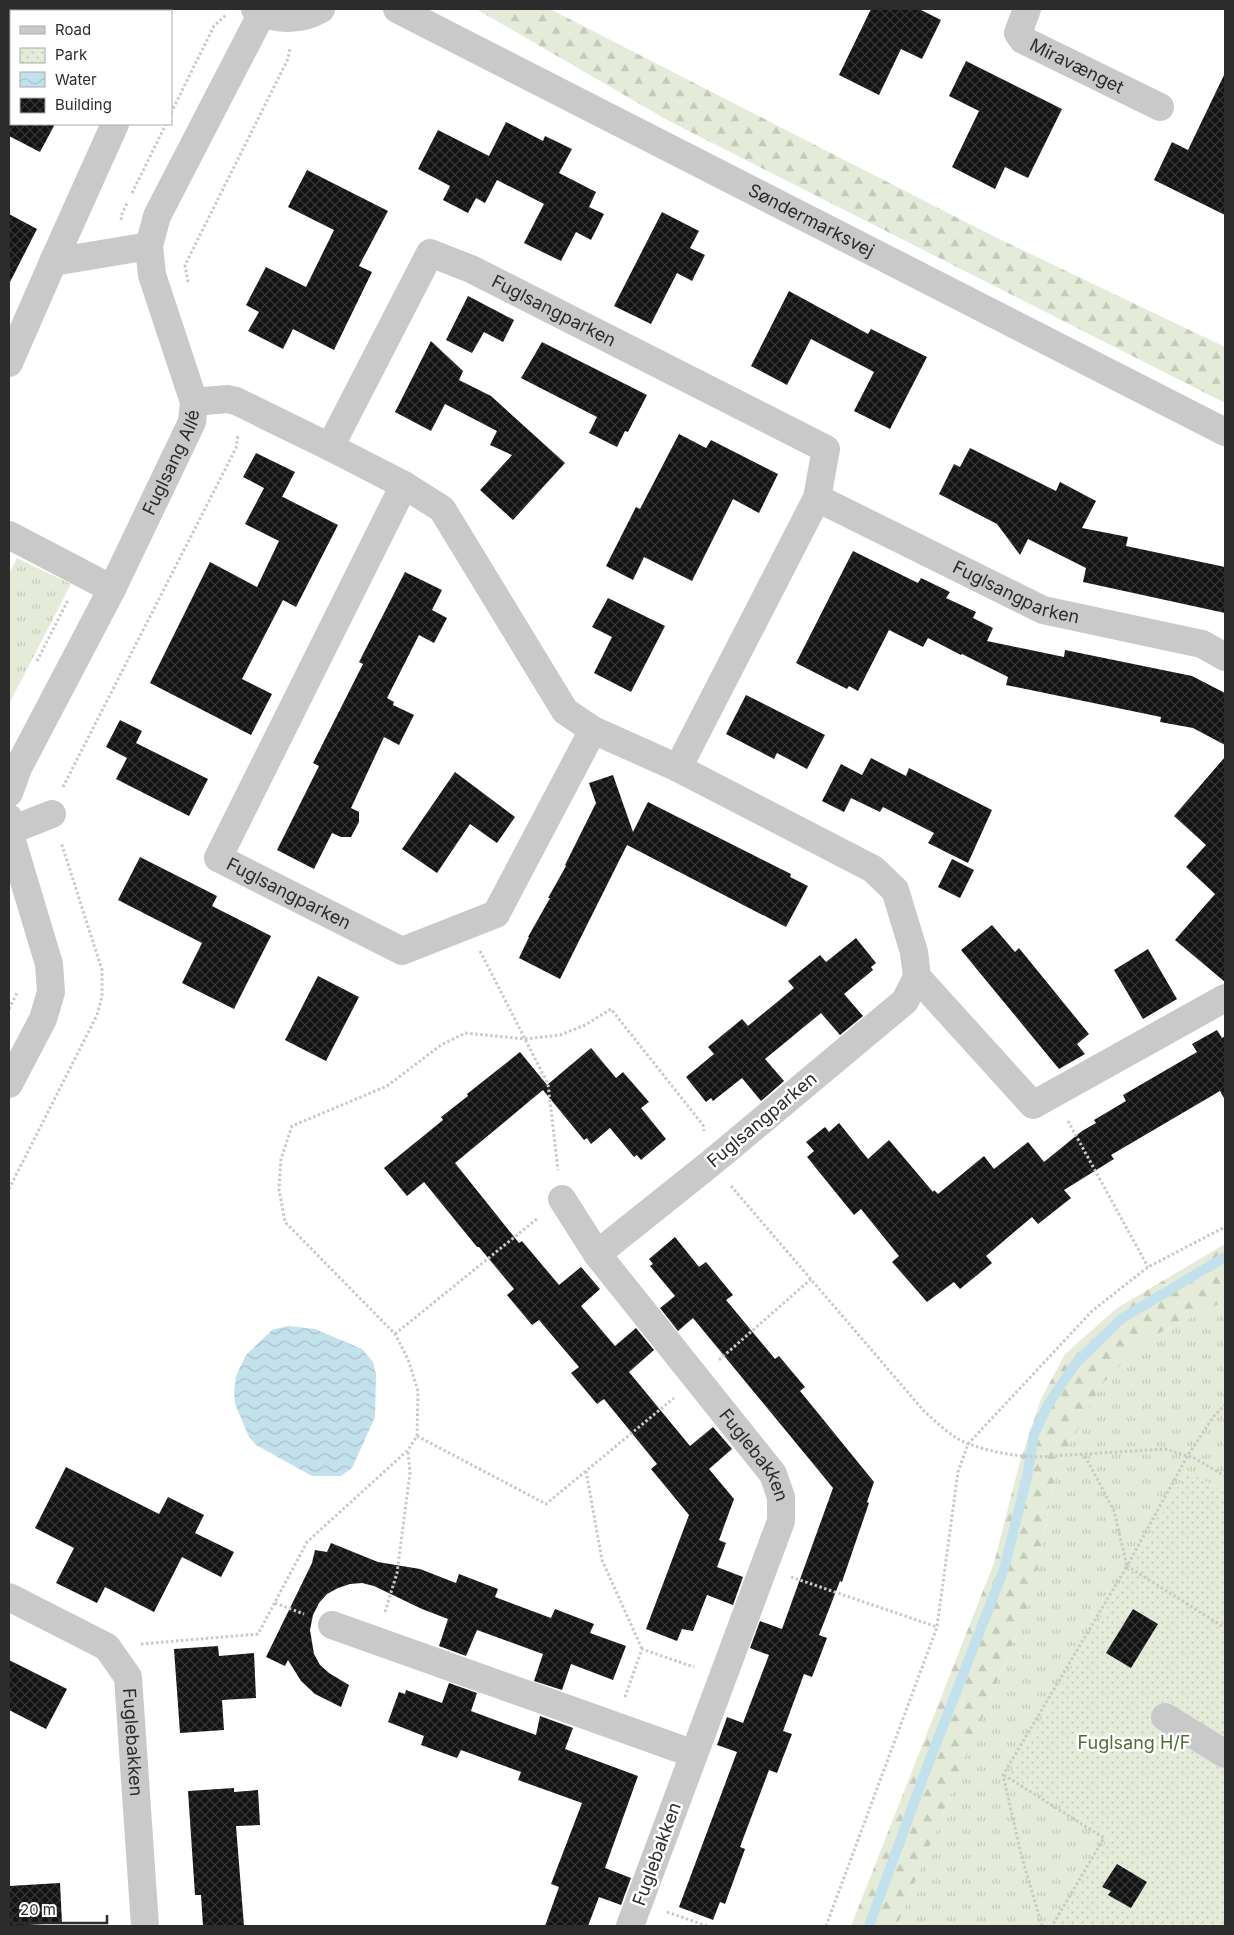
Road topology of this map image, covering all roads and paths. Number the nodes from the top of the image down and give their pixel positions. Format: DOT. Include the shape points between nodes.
graph roads {
  1 [pos="321,9"];
  2 [pos="397,9"];
  3 [pos="1027,9"];
  4 [pos="226,14"];
  5 [pos="257,17"];
  6 [pos="292,41"];
  7 [pos="1160,107"];
  8 [pos="172,111"];
  9 [pos="115,125"];
  10 [pos="166,125"];
  11 [pos="149,246"];
  12 [pos="118,250"];
  13 [pos="53,262"];
  14 [pos="189,285"];
  15 [pos="9,363"];
  16 [pos="227,399"];
  17 [pos="194,402"];
  18 [pos="1225,432"];
  19 [pos="330,447"];
  20 [pos="404,485"];
  21 [pos="817,498"];
  22 [pos="9,535"];
  23 [pos="82,573"];
  24 [pos="112,588"];
  25 [pos="1225,657"];
  26 [pos="35,666"];
  27 [pos="593,730"];
  28 [pos="678,768"];
  29 [pos="9,793"];
  30 [pos="52,814"];
  31 [pos="9,827"];
  32 [pos="467,925"];
  33 [pos="917,977"];
  34 [pos="20,988"];
  35 [pos="1225,998"];
  36 [pos="9,1009"];
  37 [pos="526,1039"];
  38 [pos="9,1084"];
  39 [pos="1054,1094"];
  40 [pos="712,1163"];
  41 [pos="9,1189"];
  42 [pos="562,1199"];
  43 [pos="1225,1227"];
  44 [pos="597,1254"];
  45 [pos="1148,1268"];
  46 [pos="811,1279"];
  47 [pos="395,1334"];
  48 [pos="696,1379"];
  49 [pos="1225,1405"];
  50 [pos="418,1436"];
  51 [pos="968,1444"];
  52 [pos="408,1450"];
  53 [pos="1084,1454"];
  54 [pos="1188,1455"];
  55 [pos="586,1470"];
  56 [pos="1225,1476"];
  57 [pos="1127,1566"];
  58 [pos="764,1568"];
  59 [pos="9,1597"];
  60 [pos="332,1625"];
  61 [pos="1222,1626"];
  62 [pos="937,1627"];
  63 [pos="375,1640"];
  64 [pos="107,1647"];
  65 [pos="642,1649"];
  66 [pos="722,1677"];
  67 [pos="1165,1717"];
  68 [pos="614,1726"];
  69 [pos="694,1754"];
  70 [pos="1225,1754"];
  71 [pos="1003,1775"];
  72 [pos="635,1914"];
  73 [pos="144,1926"];
  74 [pos="707,1926"];
  75 [pos="826,1926"];
  76 [pos="1042,1926"];
  77 [pos="1052,1926"];
  1 -- 5 [label="street" via="300,18"];
  2 -- 18 [label="street, Søndermarksvej"];
  3 -- 7 [label="street, Miravænget" via="1018,33 1023,40"];
  4 -- 8 [label="path" via="214,26"];
  5 -- 11 [label="street, Fuglsang Allé" via="157,216"];
  6 -- 14 [label="path" via="288,59 185,265"];
  9 -- 13 [label="street"];
  10 -- 12 [label="path" via="122,214"];
  11 -- 12 [label="street"];
  11 -- 17 [label="street, Fuglsang Allé" via="152,275"];
  12 -- 13 [label="street"];
  13 -- 15 [label="street"];
  16 -- 17 [label="street"];
  16 -- 19 [label="street"];
  16 -- 30 [label="path" via="238,435 236,448 67,778"];
  17 -- 24 [label="street, Fuglsang Allé" via="192,422"];
  19 -- 20 [label="street"];
  19 -- 21 [label="street, Fuglsangparken" via="430,253 477,273 826,449"];
  20 -- 27 [label="street" via="442,508 565,710"];
  20 -- 32 [label="street, Fuglsangparken" via="218,858 402,951"];
  21 -- 25 [label="street, Fuglsangparken" via="1043,610 1202,644"];
  21 -- 28 [label="street, Fuglsangparken"];
  22 -- 23 [label="street"];
  23 -- 24 [label="street"];
  23 -- 26 [label="path"];
  24 -- 29 [label="street, Fuglsang Allé" via="18,768"];
  27 -- 28 [label="street"];
  27 -- 32 [label="street, Fuglsangparken" via="496,914"];
  28 -- 33 [label="street" via="872,869 895,890 914,952"];
  30 -- 31 [label="street"];
  30 -- 41 [label="path" via="102,970 102,996 97,1015"];
  31 -- 38 [label="street" via="49,964 51,992 43,1019"];
  32 -- 37 [label="path"];
  33 -- 39 [label="street" via="1033,1105"];
  33 -- 40 [label="street, Fuglsangparken" via="905,1001"];
  34 -- 36 [label="path"];
  35 -- 39 [label="street"];
  37 -- 40 [label="path" via="560,1035 585,1025 610,1009 703,1126"];
  37 -- 42 [label="path" via="548,1084"];
  37 -- 47 [label="path" via="465,1033 441,1045 386,1086 292,1126 281,1159 279,1189 285,1222"];
  39 -- 45 [label="path"];
  40 -- 44 [label="street, Fuglsangparken"];
  40 -- 46 [label="path"];
  42 -- 44 [label="street, Fuglebakken"];
  42 -- 47 [label="path"];
  43 -- 45 [label="path"];
  44 -- 48 [label="street, Fuglebakken"];
  45 -- 51 [label="path" via="1092,1311"];
  46 -- 48 [label="path"];
  46 -- 51 [label="path" via="922,1410 938,1425"];
  47 -- 50 [label="path" via="408,1359 418,1391"];
  48 -- 55 [label="path"];
  48 -- 58 [label="street, Fuglebakken" via="773,1474 781,1497 781,1521"];
  49 -- 54 [label="path"];
  50 -- 52 [label="path"];
  50 -- 55 [label="path" via="546,1504"];
  51 -- 53 [label="path" via="1018,1456"];
  51 -- 62 [label="path" via="958,1472"];
  52 -- 63 [label="path" via="410,1473 397,1573"];
  52 -- 64 [label="path" via="307,1542 258,1634"];
  53 -- 54 [label="path" via="1165,1449"];
  53 -- 57 [label="path" via="1114,1511"];
  54 -- 56 [label="path"];
  54 -- 57 [label="path"];
  55 -- 65 [label="path" via="602,1560"];
  57 -- 61 [label="path"];
  57 -- 71 [label="path"];
  58 -- 62 [label="path"];
  58 -- 66 [label="street, Fuglebakken"];
  59 -- 64 [label="street, Fuglebakken"];
  60 -- 63 [label="street"];
  62 -- 75 [label="path"];
  63 -- 68 [label="street"];
  64 -- 73 [label="street, Fuglebakken" via="128,1677"];
  65 -- 66 [label="path"];
  65 -- 68 [label="path"];
  66 -- 69 [label="street, Fuglebakken"];
  67 -- 70 [label="street"];
  68 -- 69 [label="street"];
  69 -- 72 [label="street, Fuglebakken"];
  71 -- 76 [label="path"];
  71 -- 77 [label="path" via="1104,1838"];
  72 -- 74 [label="path"];
}
